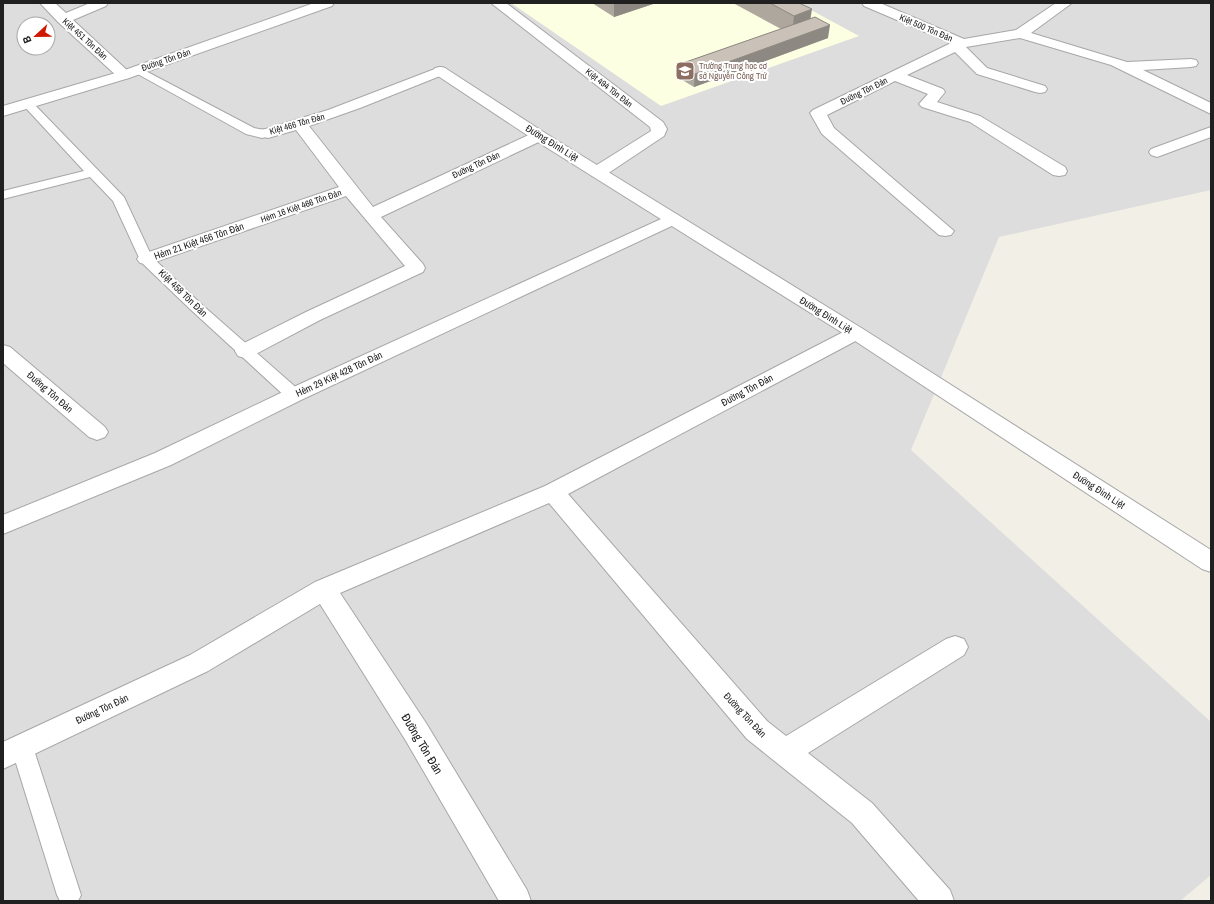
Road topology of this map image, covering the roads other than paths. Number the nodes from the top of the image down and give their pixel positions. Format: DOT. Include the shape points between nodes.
graph roads {
  1 [pos="46,3"];
  2 [pos="101,3"];
  3 [pos="327,3"];
  4 [pos="498,3"];
  5 [pos="868,3"];
  6 [pos="1065,3"];
  7 [pos="63,19"];
  8 [pos="1020,34"];
  9 [pos="959,44"];
  10 [pos="1191,63"];
  11 [pos="1125,66"];
  12 [pos="440,71"];
  13 [pos="131,73"];
  14 [pos="895,76"];
  15 [pos="1040,89"];
  16 [pos="28,104"];
  17 [pos="1211,109"];
  18 [pos="3,111"];
  19 [pos="300,125"];
  20 [pos="1211,132"];
  21 [pos="268,133"];
  22 [pos="539,136"];
  23 [pos="1157,152"];
  24 [pos="1059,171"];
  25 [pos="598,172"];
  26 [pos="92,173"];
  27 [pos="350,189"];
  28 [pos="3,195"];
  29 [pos="370,215"];
  30 [pos="672,219"];
  31 [pos="252,223"];
  32 [pos="945,231"];
  33 [pos="146,259"];
  34 [pos="856,333"];
  35 [pos="245,351"];
  36 [pos="3,352"];
  37 [pos="294,395"];
  38 [pos="97,432"];
  39 [pos="553,492"];
  40 [pos="3,525"];
  41 [pos="1211,562"];
  42 [pos="324,589"];
  43 [pos="956,647"];
  44 [pos="12,752"];
  45 [pos="785,752"];
  46 [pos="69,895"];
  47 [pos="516,901"];
  48 [pos="939,901"];
  1 -- 7 [label="street, Kiệt 451 Tôn Đản"];
  2 -- 7 [label="street"];
  3 -- 13 [label="street, Đường Tôn Đản"];
  4 -- 25 [label="street, Kiệt 494 Tôn Đản" via="657,125 660,130"];
  5 -- 9 [label="street, Kiệt 500 Tôn Đản"];
  6 -- 8 [label="street, Đường Tôn Đản"];
  7 -- 13 [label="street, Kiệt 451 Tôn Đản"];
  8 -- 9 [label="street, Đường Tôn Đản"];
  8 -- 11 [label="street, Đường Tôn Đản"];
  9 -- 14 [label="street, Đường Tôn Đản"];
  9 -- 15 [label="street" via="982,71"];
  10 -- 11 [label="street"];
  11 -- 17 [label="street, Đường Tôn Đản"];
  12 -- 19 [label="street, Kiệt 466 Tôn Đản"];
  12 -- 22 [label="street, Đường Đinh Liệt"];
  13 -- 16 [label="street, Đường Tôn Đản"];
  13 -- 21 [label="lane, Kiệt 466 Tôn Đản" via="250,131"];
  14 -- 24 [label="street, Đường Tôn Đản" via="938,92 927,104 975,119"];
  14 -- 32 [label="street, Đường Tôn Đản" via="818,113 828,131"];
  16 -- 18 [label="street, Đường Tôn Đản"];
  16 -- 26 [label="lane, Kiệt 458 Tôn Đản"];
  19 -- 21 [label="street, Kiệt 466 Tôn Đản"];
  19 -- 27 [label="street, Hẻm 16 Kiệt 466 Tôn Đản"];
  20 -- 23 [label="street"];
  22 -- 25 [label="street, Đường Đinh Liệt"];
  22 -- 29 [label="street, Đường Tôn Đản"];
  25 -- 30 [label="street, Đường Đinh Liệt"];
  26 -- 28 [label="lane"];
  26 -- 33 [label="lane, Kiệt 458 Tôn Đản" via="119,200"];
  27 -- 29 [label="street, Hẻm 16 Kiệt 466 Tôn Đản"];
  27 -- 31 [label="street, Hẻm 16 Kiệt 466 Tôn Đản"];
  29 -- 35 [label="street, Hẻm 16 Kiệt 466 Tôn Đản" via="416,268"];
  30 -- 34 [label="street, Đường Đinh Liệt"];
  30 -- 37 [label="street, Hẻm 29 Kiệt 428 Tôn Đản"];
  31 -- 33 [label="street, Hẻm 21 Kiệt 456 Tôn Đản"];
  33 -- 35 [label="lane, Kiệt 458 Tôn Đản"];
  34 -- 39 [label="street, Đường Tôn Đản"];
  34 -- 41 [label="street, Đường Đinh Liệt"];
  35 -- 37 [label="lane, Kiệt 458 Tôn Đản"];
  36 -- 38 [label="street, Đường Tôn Đản"];
  37 -- 40 [label="street, Hẻm 29 Kiệt 428 Tôn Đản" via="156,462"];
  39 -- 42 [label="street, Đường Tôn Đản"];
  39 -- 45 [label="street, Đường Tôn Đản" via="756,730"];
  42 -- 44 [label="street, Đường Tôn Đản" via="199,663"];
  42 -- 47 [label="street, Đường Tôn Đản" via="416,732"];
  43 -- 45 [label="street"];
  44 -- 46 [label="lane"];
  45 -- 48 [label="street, Đường Tôn Đản" via="862,813"];
}
